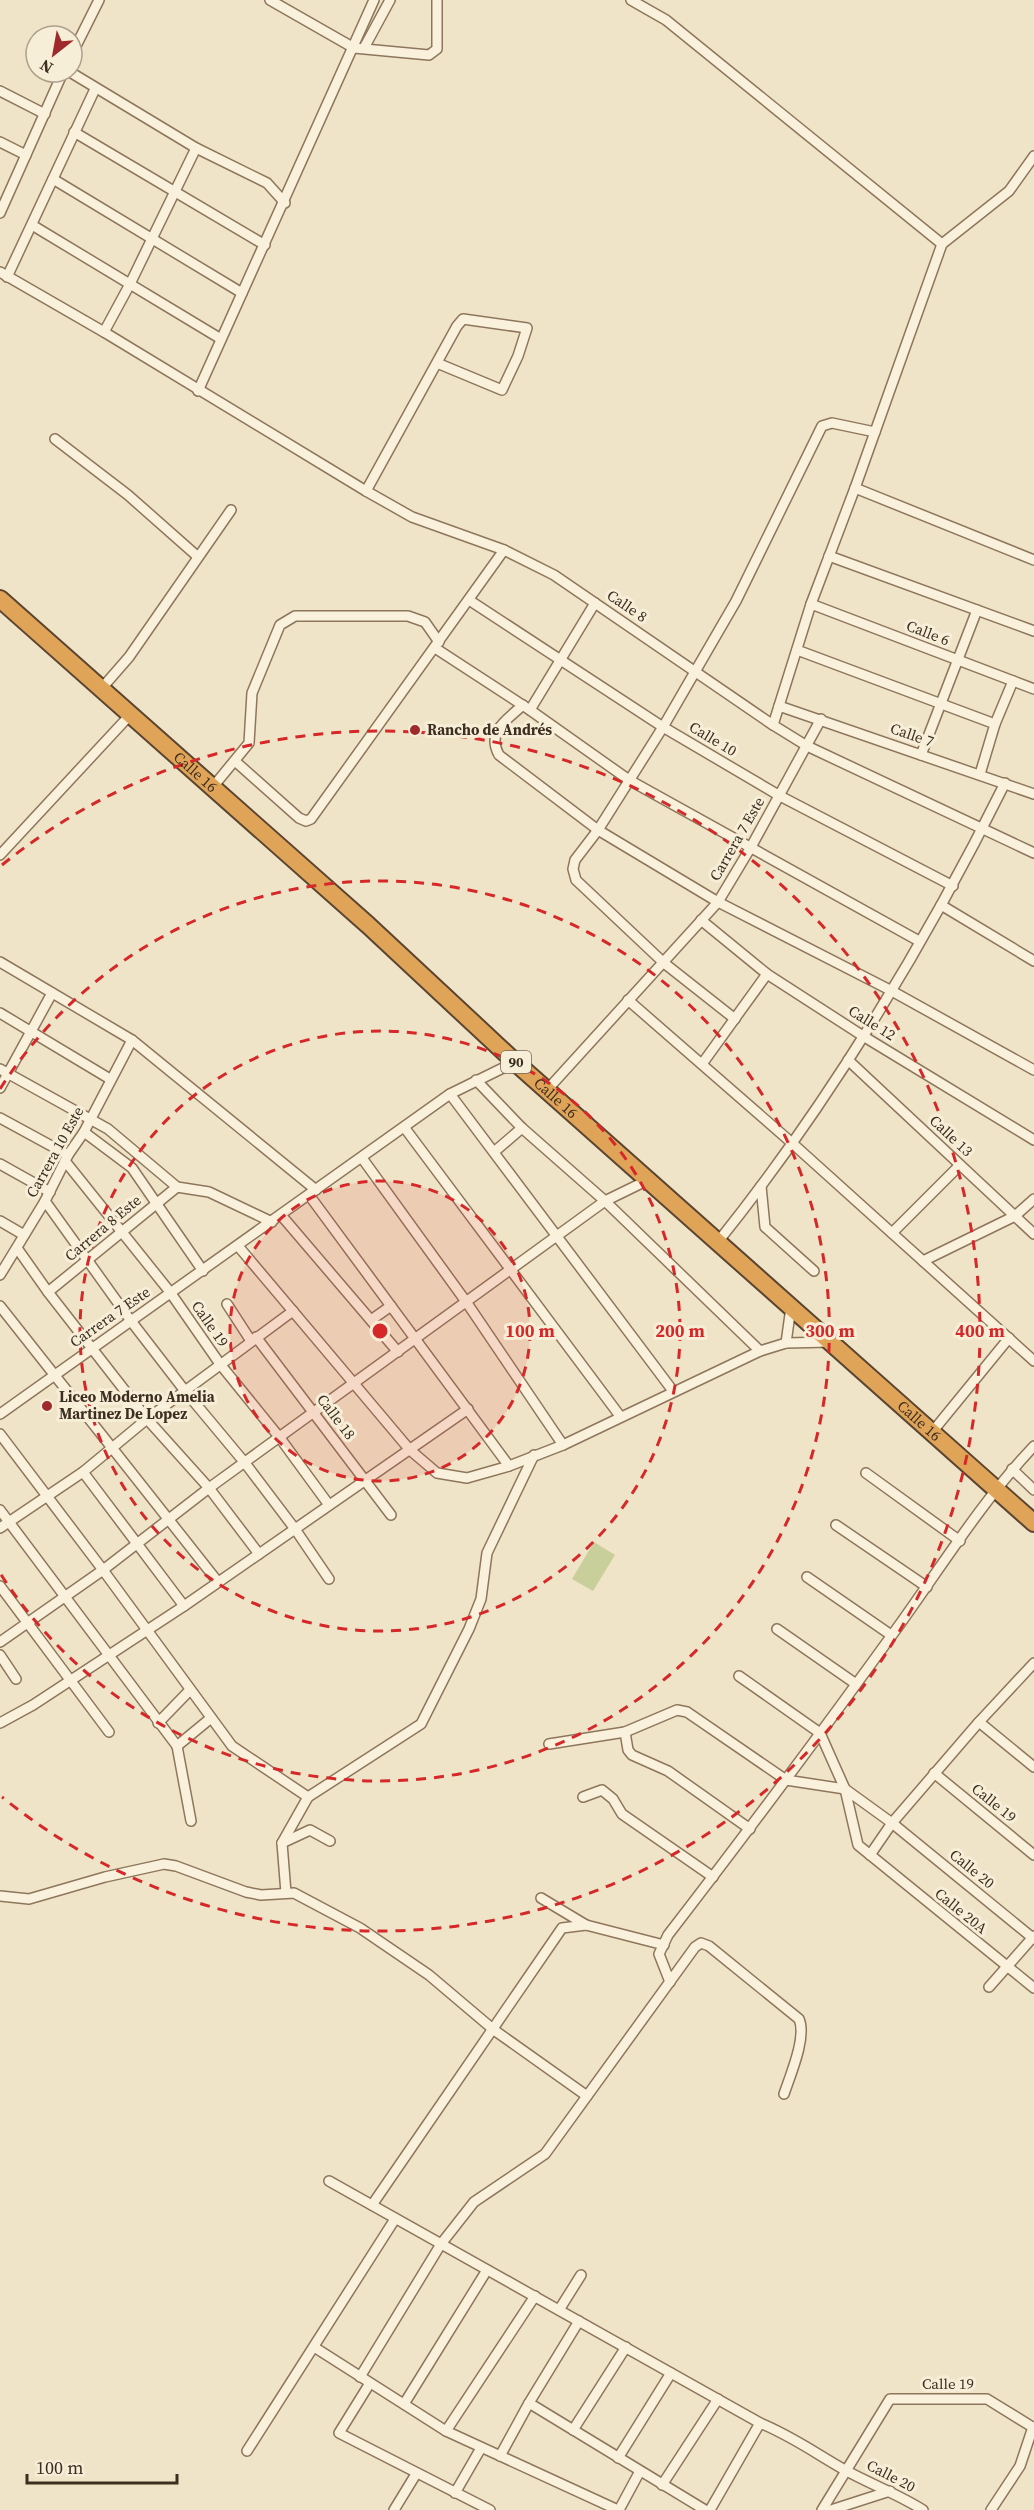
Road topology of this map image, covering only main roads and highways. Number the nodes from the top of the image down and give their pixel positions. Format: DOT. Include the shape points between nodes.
graph roads {
  1 [pos="0,599"];
  2 [pos="1034,1523"];
  1 -- 2 [label="highway, Calle 16 / 90" via="107,683 130,715 218,782 515,1062"];
}
